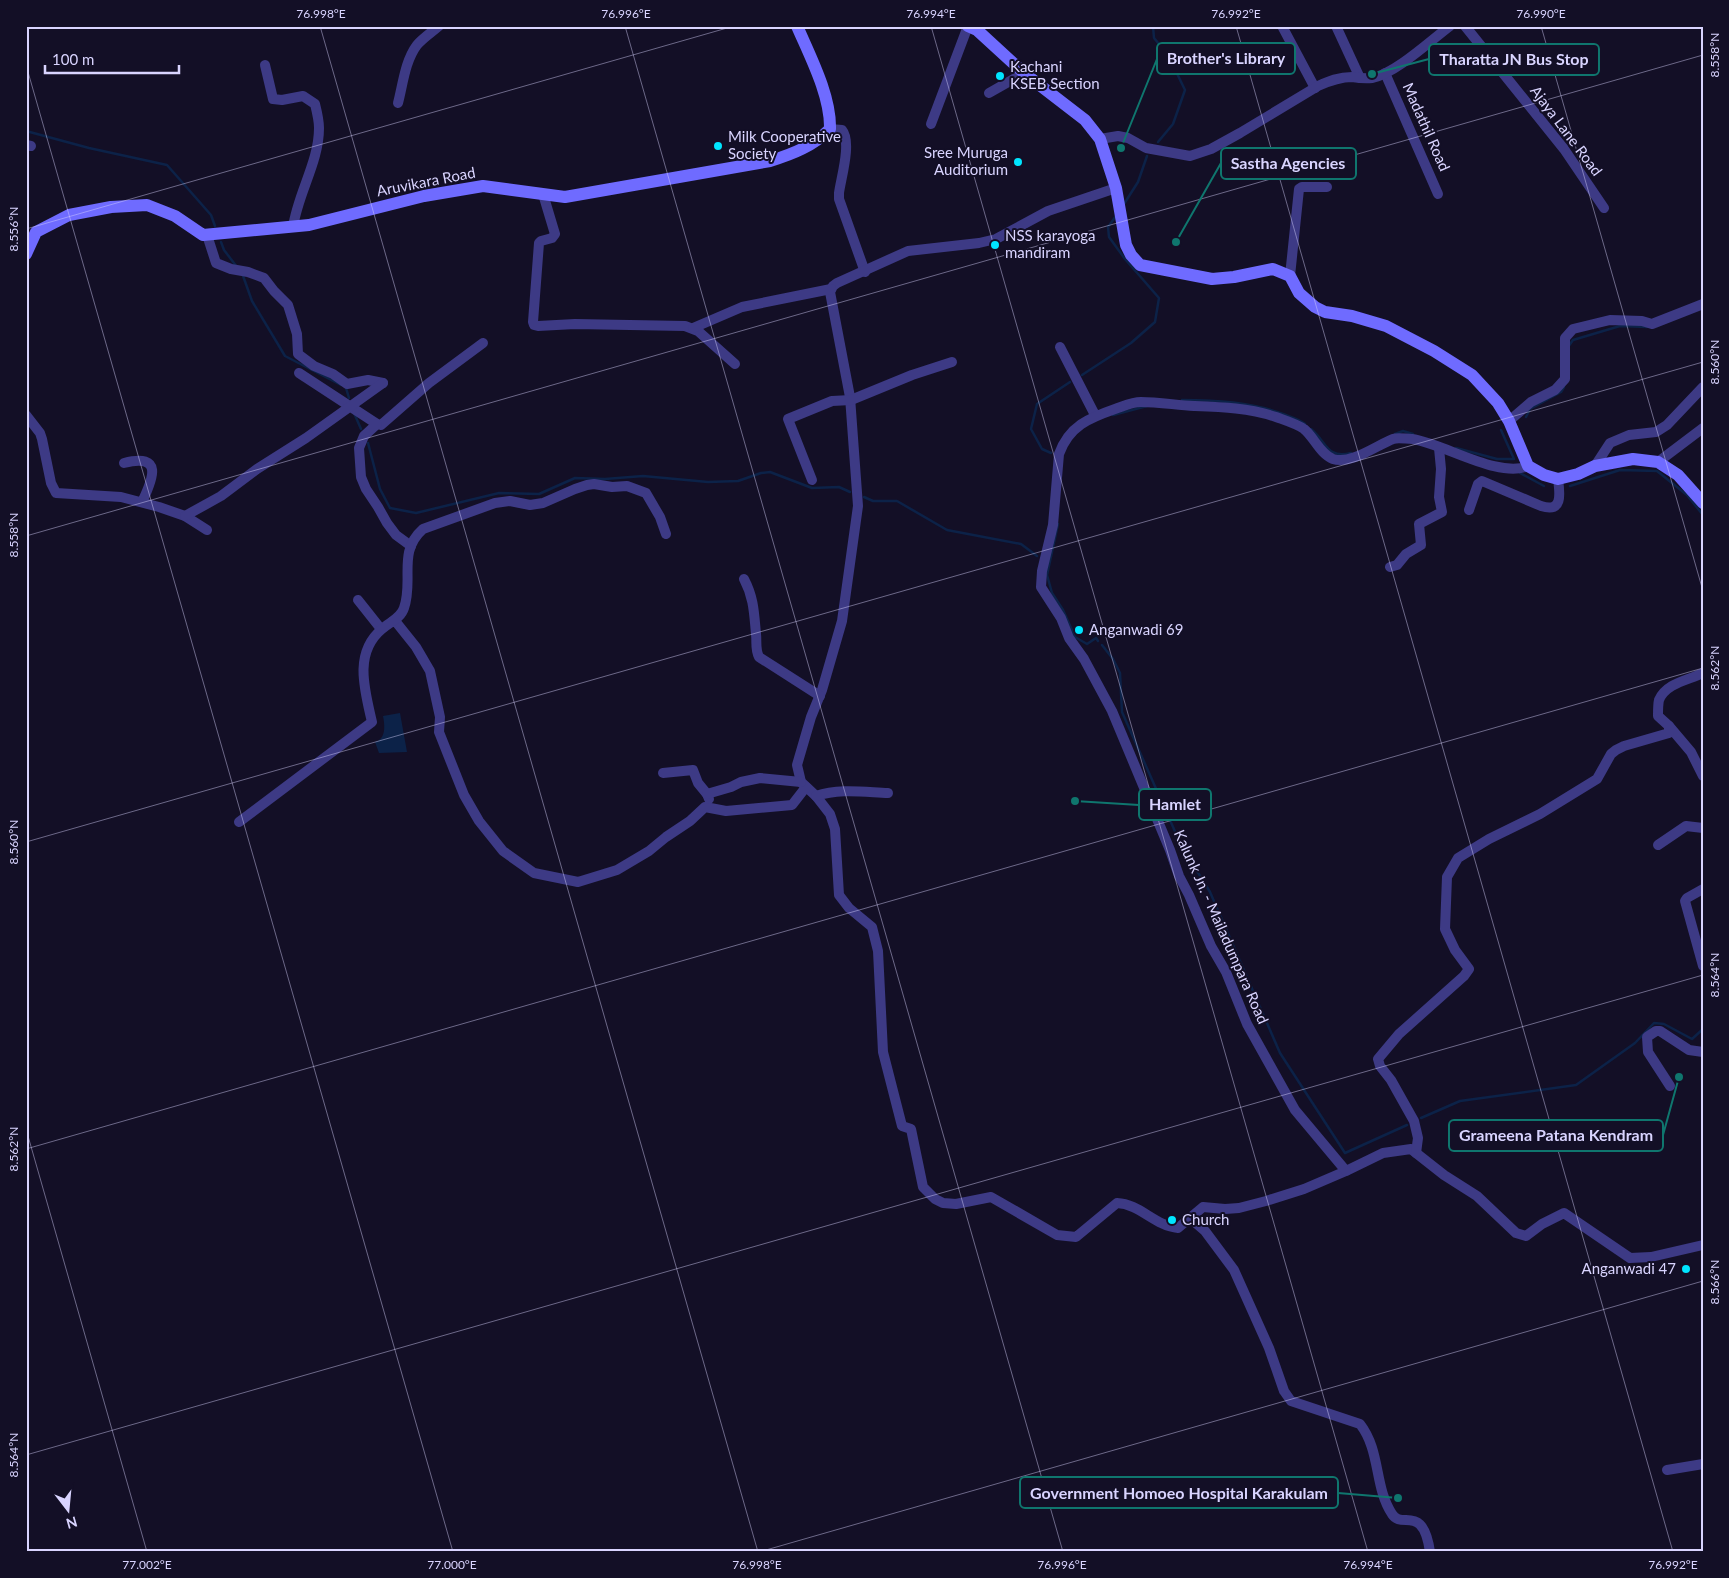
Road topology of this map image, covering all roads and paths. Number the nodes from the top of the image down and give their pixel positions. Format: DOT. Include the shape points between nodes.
graph roads {
  1 [pos="438,26"];
  2 [pos="797,26"];
  3 [pos="968,26"];
  4 [pos="1282,26"];
  5 [pos="1336,26"];
  6 [pos="1450,26"];
  7 [pos="1465,26"];
  8 [pos="264,65"];
  9 [pos="1024,73"];
  10 [pos="1385,73"];
  11 [pos="1360,78"];
  12 [pos="1315,88"];
  13 [pos="989,93"];
  14 [pos="398,103"];
  15 [pos="932,124"];
  16 [pos="830,129"];
  17 [pos="1100,139"];
  18 [pos="1327,187"];
  19 [pos="1116,188"];
  20 [pos="543,194"];
  21 [pos="1438,194"];
  22 [pos="1604,208"];
  23 [pos="293,227"];
  24 [pos="207,235"];
  25 [pos="26,254"];
  26 [pos="865,272"];
  27 [pos="1290,276"];
  28 [pos="831,289"];
  29 [pos="1703,304"];
  30 [pos="693,328"];
  31 [pos="483,343"];
  32 [pos="1060,348"];
  33 [pos="952,362"];
  34 [pos="735,364"];
  35 [pos="299,372"];
  36 [pos="1703,387"];
  37 [pos="851,400"];
  38 [pos="351,406"];
  39 [pos="26,415"];
  40 [pos="1095,415"];
  41 [pos="1509,421"];
  42 [pos="377,424"];
  43 [pos="30,426"];
  44 [pos="1703,428"];
  45 [pos="1439,448"];
  46 [pos="1658,462"];
  47 [pos="124,463"];
  48 [pos="1528,466"];
  49 [pos="1595,466"];
  50 [pos="812,480"];
  51 [pos="1558,480"];
  52 [pos="142,502"];
  53 [pos="1703,503"];
  54 [pos="1469,510"];
  55 [pos="185,516"];
  56 [pos="207,530"];
  57 [pos="666,534"];
  58 [pos="411,546"];
  59 [pos="1390,567"];
  60 [pos="744,579"];
  61 [pos="358,600"];
  62 [pos="392,622"];
  63 [pos="381,629"];
  64 [pos="1703,673"];
  65 [pos="820,696"];
  66 [pos="1669,726"];
  67 [pos="663,772"];
  68 [pos="1703,776"];
  69 [pos="804,785"];
  70 [pos="888,793"];
  71 [pos="707,794"];
  72 [pos="816,796"];
  73 [pos="705,807"];
  74 [pos="239,822"];
  75 [pos="1703,827"];
  76 [pos="1658,845"];
  77 [pos="1703,889"];
  78 [pos="1703,966"];
  79 [pos="1703,1052"];
  80 [pos="1670,1086"];
  81 [pos="1416,1153"];
  82 [pos="1346,1171"];
  83 [pos="1190,1218"];
  84 [pos="1703,1245"];
  85 [pos="1703,1464"];
  86 [pos="1667,1470"];
  87 [pos="1430,1552"];
  1 -- 14 [label="street" via="412,54"];
  2 -- 16 [label="main road" via="818,75 830,116"];
  3 -- 9 [label="main road" via="977,30"];
  3 -- 15 [label="street"];
  4 -- 12 [label="street"];
  5 -- 11 [label="street"];
  6 -- 10 [label="street"];
  7 -- 22 [label="street, Ajaya Lane Road" via="1564,149"];
  8 -- 23 [label="street" via="272,99 303,96 316,104 317,149"];
  9 -- 13 [label="street"];
  9 -- 17 [label="main road" via="1085,120"];
  10 -- 11 [label="street" via="1370,79"];
  10 -- 21 [label="street, Madathil Road"];
  11 -- 12 [label="street" via="1341,77"];
  12 -- 17 [label="street" via="1240,134 1190,156 1146,148 1118,136"];
  16 -- 20 [label="main road, Aruvikara Road" via="794,154 770,161 565,196"];
  16 -- 26 [label="street" via="842,130 845,134 839,199"];
  17 -- 19 [label="main road"];
  18 -- 27 [label="street" via="1302,187 1298,190"];
  19 -- 26 [label="street" via="1048,211 996,239 908,251"];
  19 -- 27 [label="main road" via="1126,245 1140,264 1212,279 1273,269"];
  20 -- 23 [label="main road, Aruvikara Road" via="483,186 424,196"];
  20 -- 30 [label="street" via="555,234 539,244 534,325"];
  23 -- 24 [label="main road, Aruvikara Road"];
  24 -- 25 [label="main road" via="175,216 147,205 111,207 69,215 36,232"];
  24 -- 38 [label="street" via="216,263 264,278 288,304 297,334 298,354 347,384 368,380 383,383"];
  26 -- 28 [label="street" via="837,283"];
  27 -- 41 [label="main road" via="1299,292 1325,312 1386,326 1472,375 1498,403"];
  28 -- 30 [label="street" via="742,307"];
  28 -- 37 [label="street"];
  29 -- 41 [label="street" via="1652,324 1610,320 1573,329 1564,338 1565,379 1555,390 1532,402"];
  30 -- 34 [label="street"];
  31 -- 42 [label="street" via="429,383 383,424"];
  32 -- 40 [label="street"];
  33 -- 37 [label="street"];
  35 -- 38 [label="street"];
  36 -- 49 [label="street" via="1667,425 1656,432 1629,435 1610,443"];
  37 -- 50 [label="street" via="832,401 788,419"];
  37 -- 65 [label="street" via="858,506 842,621"];
  38 -- 42 [label="street"];
  38 -- 55 [label="street" via="221,496"];
  39 -- 43 [label="street"];
  40 -- 45 [label="street" via="1140,402 1231,408 1275,416 1304,429 1333,459 1363,455 1394,438"];
  40 -- 82 [label="street, Kalunk Jn. - Mailadumpara Road" via="1071,432 1062,444 1053,525 1041,587 1112,711 1179,876 1226,972 1247,1024 1295,1110"];
  41 -- 48 [label="main road"];
  42 -- 58 [label="street" via="364,436 359,448 361,478 387,523"];
  43 -- 52 [label="street" via="40,433 56,493 121,497"];
  44 -- 46 [label="street"];
  45 -- 48 [label="street" via="1509,470"];
  45 -- 59 [label="street" via="1442,512 1419,524 1421,545"];
  46 -- 49 [label="main road" via="1633,459"];
  46 -- 53 [label="main road" via="1678,475"];
  47 -- 52 [label="street" via="142,460 151,467 152,481"];
  48 -- 51 [label="main road"];
  49 -- 51 [label="main road"];
  51 -- 54 [label="street" via="1560,499 1554,507 1546,508 1482,481"];
  52 -- 55 [label="street"];
  55 -- 56 [label="street"];
  57 -- 58 [label="street" via="646,493 627,486 594,484 543,503 495,503 423,529"];
  58 -- 62 [label="street" via="406,562 406,603 402,613"];
  60 -- 65 [label="street" via="751,593 759,658"];
  61 -- 63 [label="street"];
  62 -- 63 [label="street"];
  62 -- 73 [label="street" via="396,622 416,647 430,671 440,717 439,732 479,821 504,851 534,873 578,882 617,870 690,822"];
  63 -- 74 [label="street" via="372,640 364,661 363,683 372,722"];
  64 -- 66 [label="street" via="1665,690 1659,700 1658,716"];
  65 -- 69 [label="street" via="797,765"];
  66 -- 68 [label="street" via="1691,752"];
  66 -- 81 [label="street" via="1669,733 1663,736 1616,750 1596,779 1540,814 1458,858 1447,877 1445,928 1469,969 1398,1034 1378,1059 1414,1121 1418,1138"];
  67 -- 71 [label="street" via="693,770"];
  69 -- 71 [label="street" via="760,778"];
  69 -- 72 [label="street"];
  69 -- 73 [label="street" via="792,806 726,811"];
  70 -- 72 [label="street" via="848,791"];
  71 -- 73 [label="street" via="709,799"];
  72 -- 83 [label="street" via="830,814 835,829 839,895 872,927 878,951 883,1052 902,1126 911,1129 925,1189 935,1199 948,1204 991,1196 1057,1236 1064,1237 1076,1238 1117,1203 1130,1205 1170,1227 1178,1228"];
  75 -- 76 [label="street" via="1686,826"];
  77 -- 78 [label="street" via="1685,901"];
  79 -- 80 [label="street" via="1689,1050 1660,1030 1647,1037 1648,1052"];
  81 -- 82 [label="street" via="1411,1149 1383,1153"];
  81 -- 84 [label="street" via="1476,1196 1516,1233 1526,1236 1564,1213 1630,1258 1651,1257"];
  82 -- 83 [label="street" via="1304,1189 1239,1208 1204,1207"];
  83 -- 87 [label="street" via="1205,1230 1234,1270 1291,1401 1360,1424 1373,1446 1384,1499 1394,1516 1421,1524"];
  85 -- 86 [label="street"];
}
